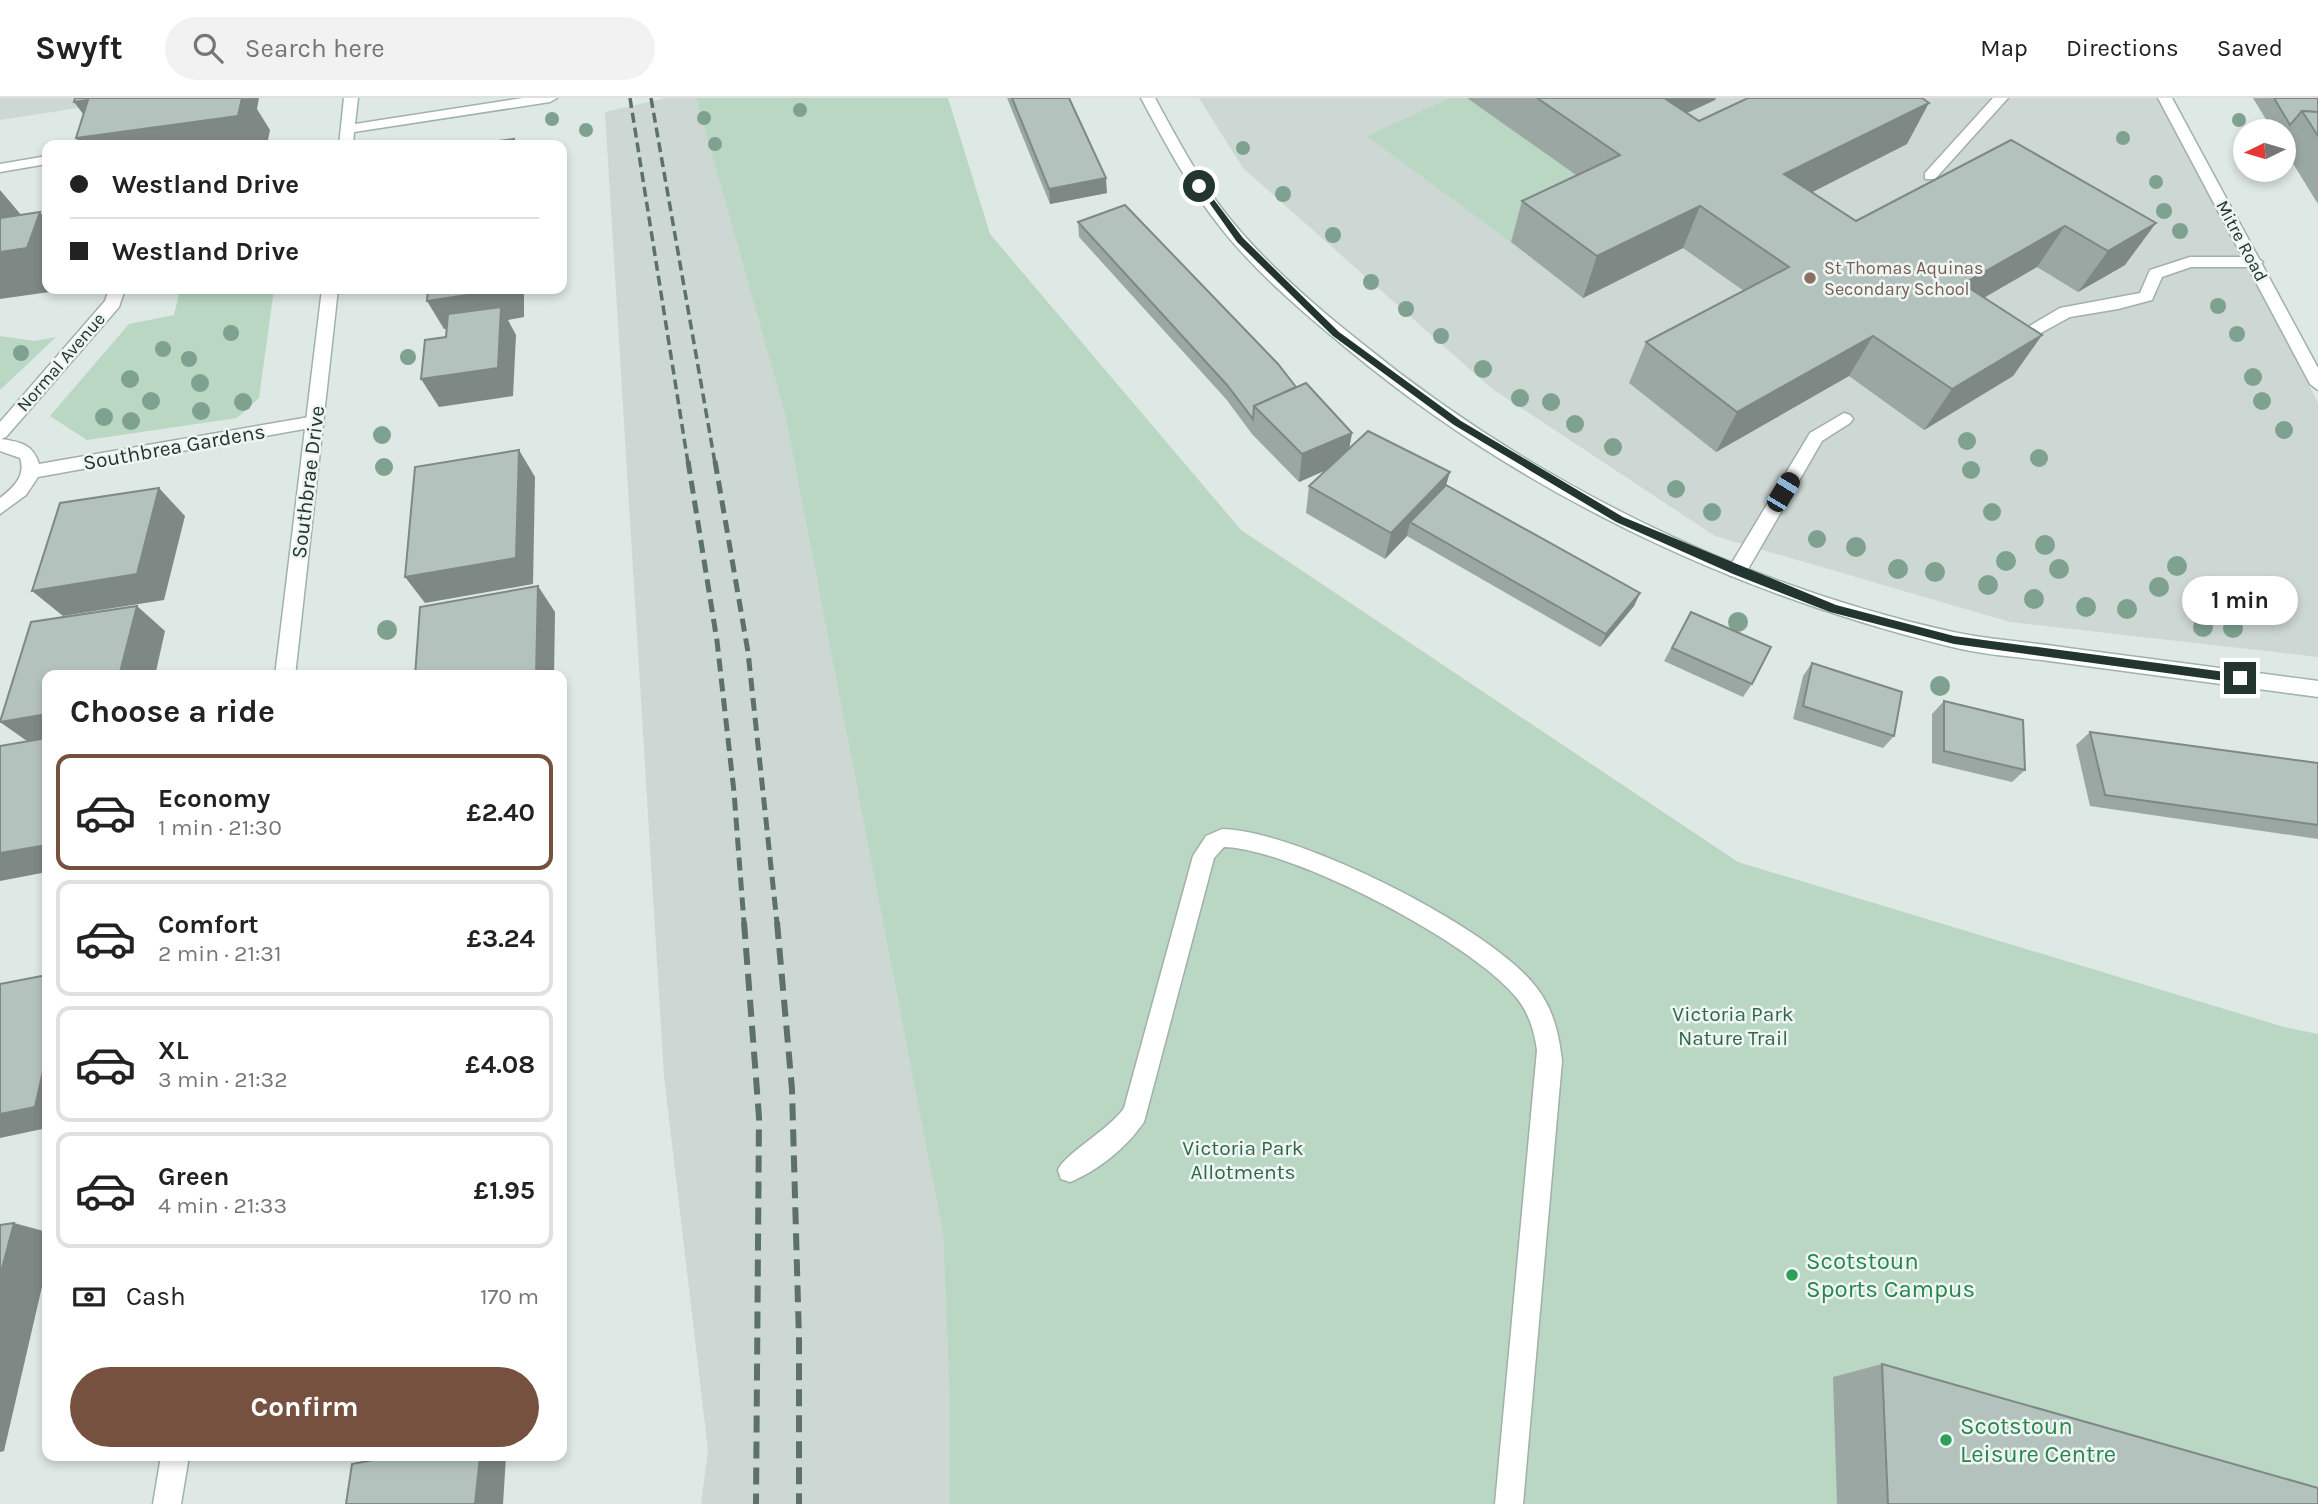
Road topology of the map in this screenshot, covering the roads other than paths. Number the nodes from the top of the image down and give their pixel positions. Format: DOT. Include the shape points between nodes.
graph roads {
  1 [pos="351,98"];
  2 [pos="550,98"];
  3 [pos="1148,98"];
  4 [pos="2001,98"];
  5 [pos="2165,98"];
  6 [pos="348,129"];
  7 [pos="347,140"];
  8 [pos="42,161"];
  9 [pos="0,168"];
  10 [pos="1930,176"];
  11 [pos="2255,262"];
  12 [pos="116,294"];
  13 [pos="329,294"];
  14 [pos="1997,349"];
  15 [pos="2318,384"];
  16 [pos="1844,419"];
  17 [pos="315,422"];
  18 [pos="0,433"];
  19 [pos="0,445"];
  20 [pos="32,472"];
  21 [pos="0,507"];
  22 [pos="1737,571"];
  23 [pos="286,670"];
  24 [pos="2318,689"];
  25 [pos="1070,1170"];
  26 [pos="174,1461"];
  27 [pos="167,1504"];
  28 [pos="1509,1504"];
  1 -- 6 [label="street"];
  2 -- 6 [label="street"];
  3 -- 22 [label="street" via="1185,167 1240,240 1336,334 1457,423 1584,499"];
  4 -- 10 [label="street"];
  5 -- 11 [label="street, Mitre Road"];
  6 -- 7 [label="street"];
  8 -- 9 [label="street"];
  11 -- 14 [label="street" via="2190,262 2155,274 2146,296 2066,312"];
  11 -- 15 [label="street, Mitre Road"];
  12 -- 18 [label="street, Normal Avenue" via="113,303"];
  13 -- 17 [label="street, Southbrae Drive"];
  16 -- 22 [label="street" via="1816,437"];
  17 -- 20 [label="street, Southbrea Gardens"];
  17 -- 23 [label="street, Southbrae Drive"];
  19 -- 20 [label="street" via="27,454"];
  20 -- 21 [label="street" via="26,484"];
  22 -- 24 [label="street" via="1834,609 1954,640"];
  25 -- 28 [label="street" via="1107,1146 1135,1114 1204,856 1214,842 1242,839 1339,874 1486,954 1535,1003 1545,1021 1549,1051"];
  26 -- 27 [label="street"];
}
